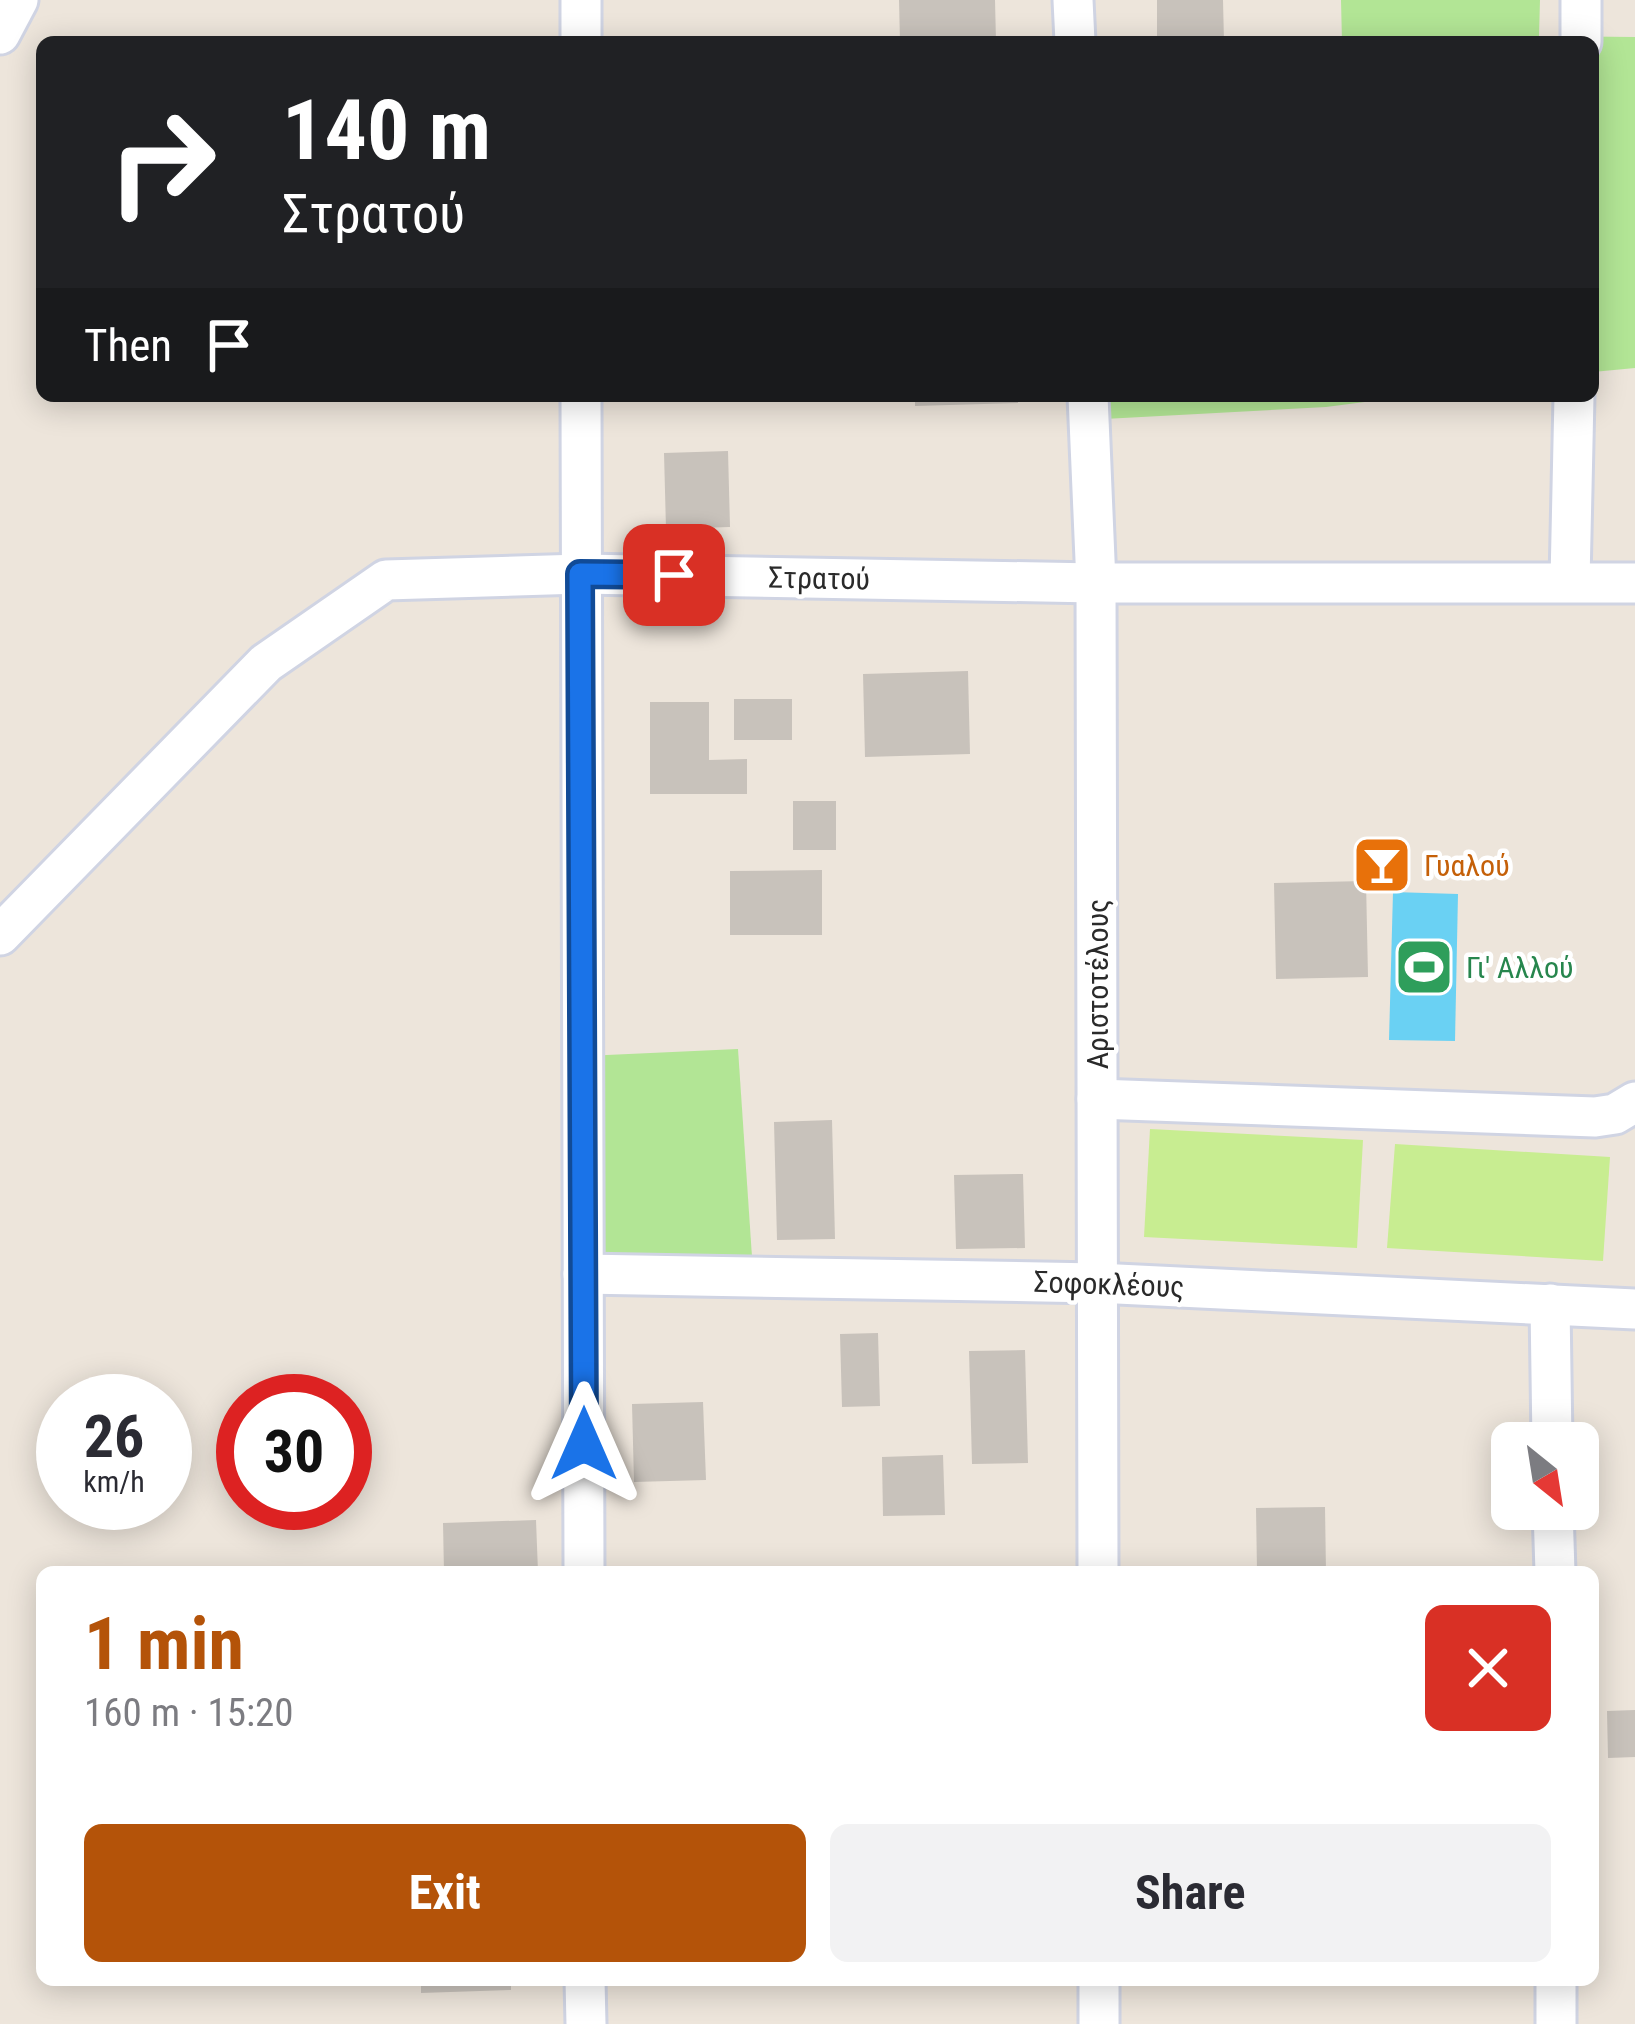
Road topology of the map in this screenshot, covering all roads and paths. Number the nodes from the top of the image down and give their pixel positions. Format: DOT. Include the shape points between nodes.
graph roads {
  1 [pos="18,0"];
  2 [pos="581,0"];
  3 [pos="1073,0"];
  4 [pos="1581,0"];
  5 [pos="0,34"];
  6 [pos="581,36"];
  7 [pos="1075,36"];
  8 [pos="1581,36"];
  9 [pos="581,402"];
  10 [pos="1088,402"];
  11 [pos="1574,402"];
  12 [pos="580,574"];
  13 [pos="1570,581"];
  14 [pos="1096,583"];
  15 [pos="1635,583"];
  16 [pos="0,934"];
  17 [pos="1097,1100"];
  18 [pos="1635,1102"];
  19 [pos="583,1274"];
  20 [pos="1097,1283"];
  21 [pos="1550,1304"];
  22 [pos="1635,1309"];
  23 [pos="1552,1422"];
  24 [pos="1554,1530"];
  25 [pos="584,1566"];
  26 [pos="1098,1566"];
  27 [pos="1555,1566"];
  28 [pos="585,1986"];
  29 [pos="1099,1986"];
  30 [pos="1556,1986"];
  31 [pos="586,2024"];
  32 [pos="1099,2024"];
  33 [pos="1556,2024"];
  1 -- 5 [label="street"];
  2 -- 6 [label="street"];
  3 -- 7 [label="street"];
  4 -- 8 [label="street"];
  9 -- 12 [label="street"];
  10 -- 14 [label="street, Αριστοτέλους"];
  11 -- 13 [label="street"];
  12 -- 14 [label="street, Στρατού"];
  12 -- 16 [label="street, Στρατού" via="386,580 266,663"];
  12 -- 19 [label="street"];
  13 -- 14 [label="street, Στρατού"];
  13 -- 15 [label="street, Στρατού"];
  14 -- 17 [label="street, Αριστοτέλους"];
  17 -- 18 [label="street" via="1595,1117"];
  17 -- 20 [label="street, Αριστοτέλους"];
  19 -- 20 [label="street, Σοφοκλέους"];
  19 -- 25 [label="street"];
  20 -- 21 [label="street, Σοφοκλέους"];
  20 -- 26 [label="street, Αριστοτέλους"];
  21 -- 22 [label="street, Σοφοκλέους"];
  21 -- 23 [label="street"];
  24 -- 27 [label="street"];
  28 -- 31 [label="street"];
  29 -- 32 [label="street"];
  30 -- 33 [label="street"];
}
